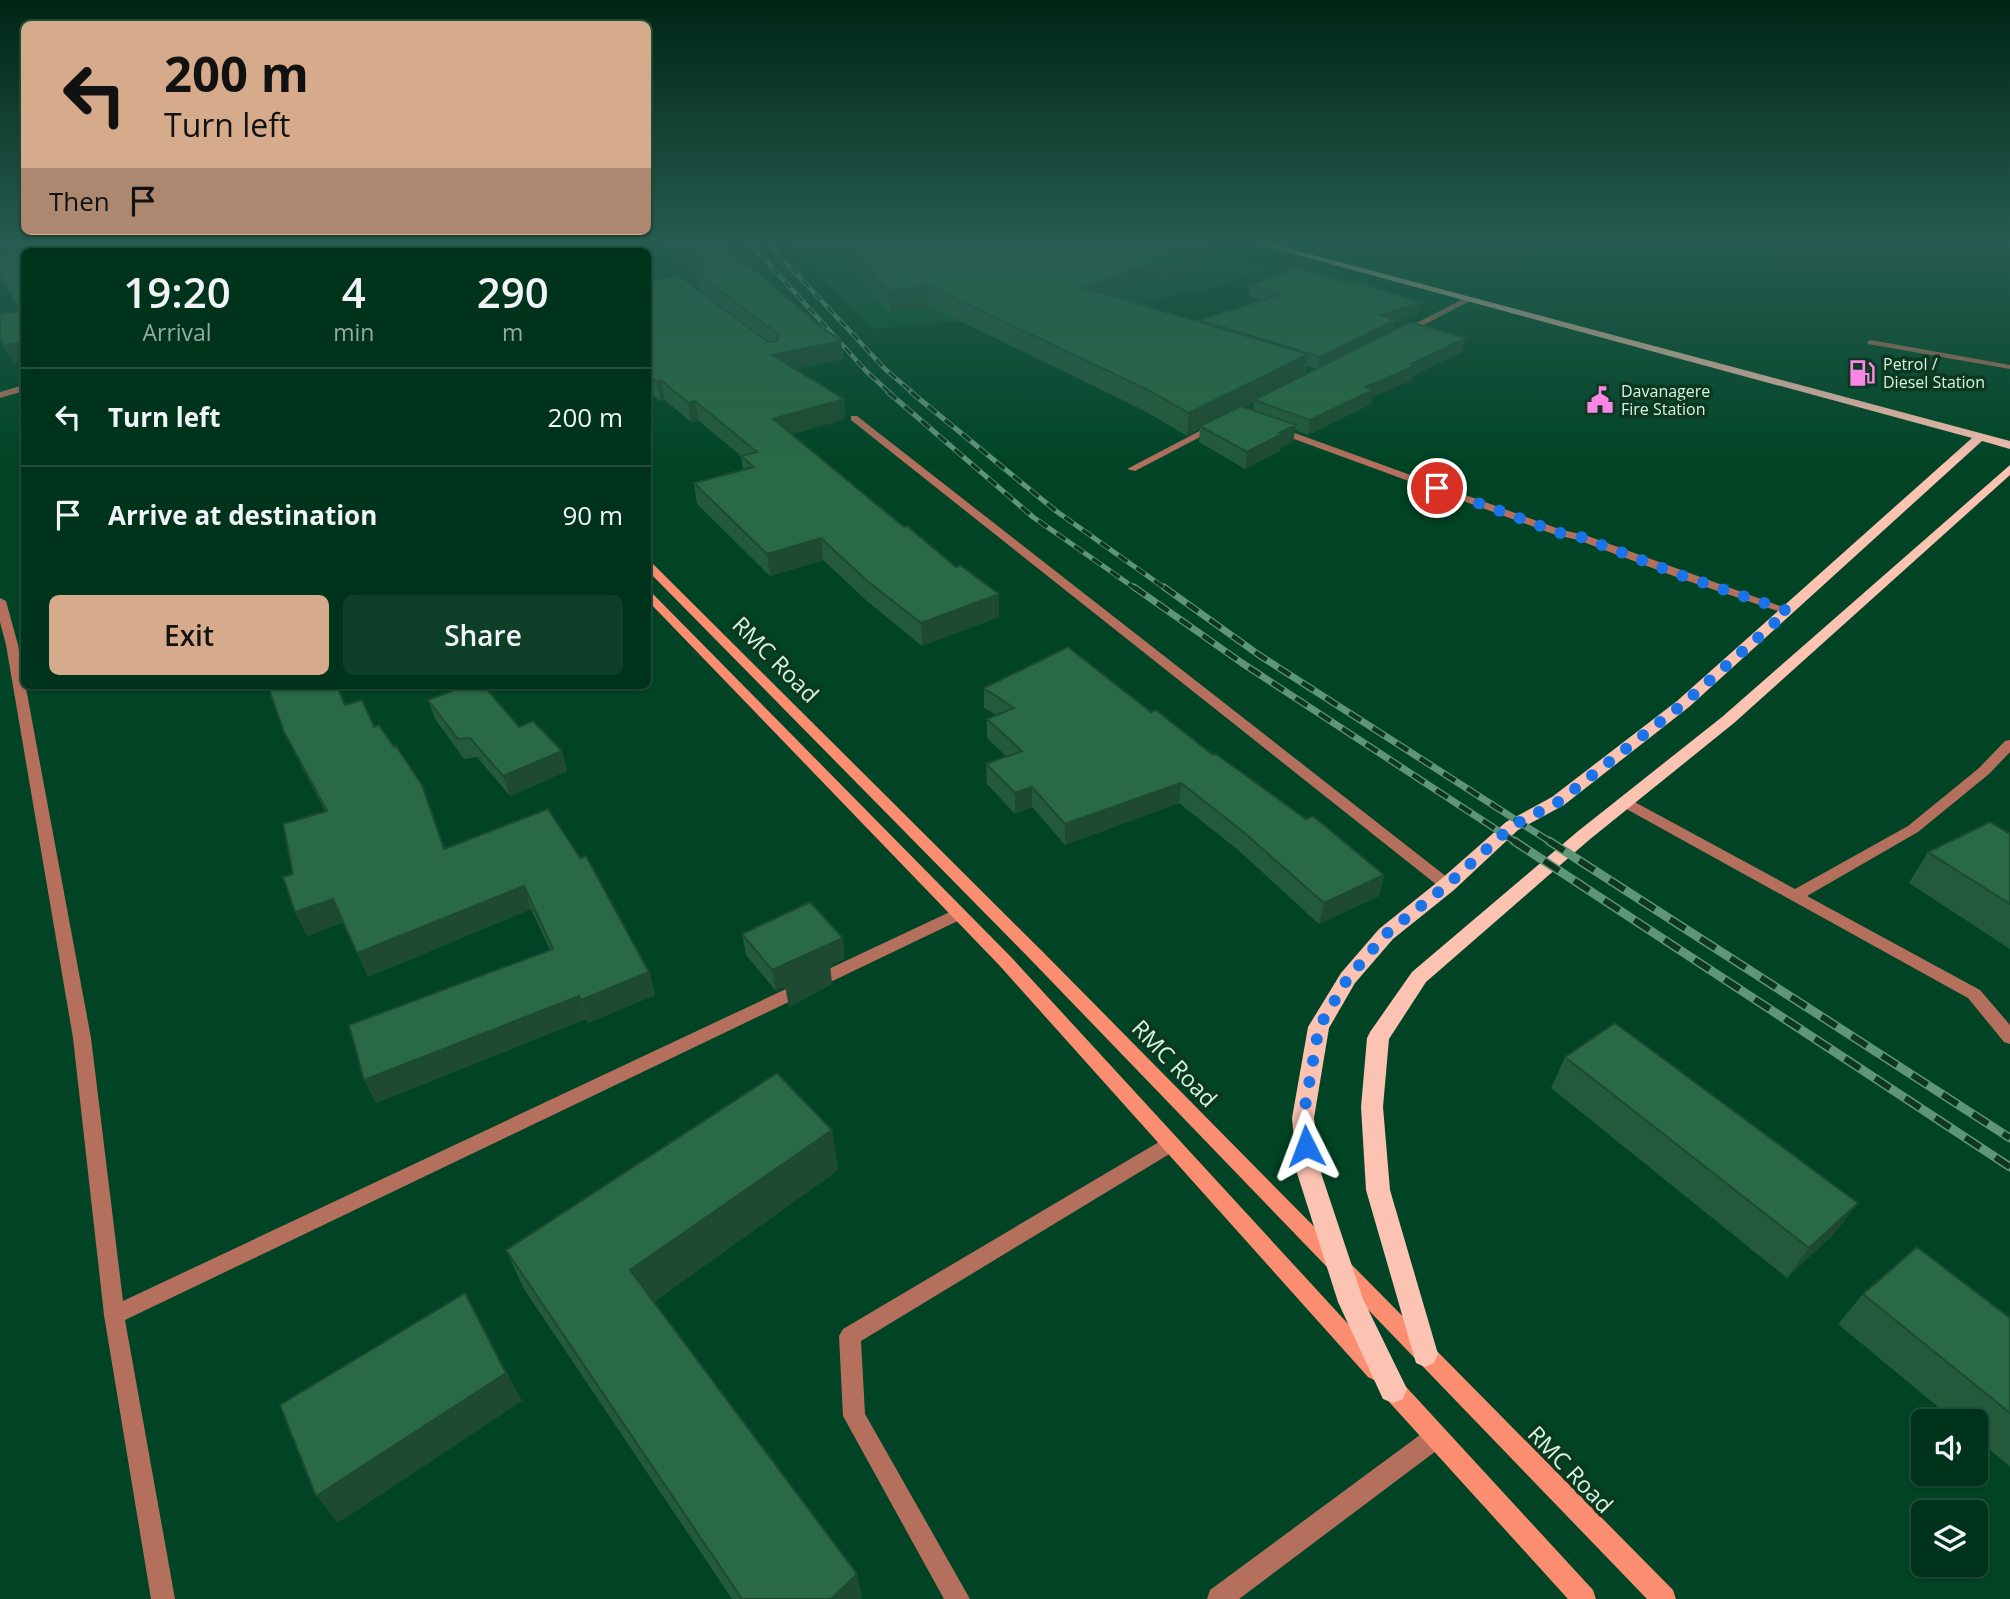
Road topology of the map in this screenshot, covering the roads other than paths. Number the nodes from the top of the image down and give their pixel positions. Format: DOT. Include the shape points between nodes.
graph roads {
  1 [pos="1436,316"];
  2 [pos="1526,316"];
  3 [pos="1393,337"];
  4 [pos="1871,342"];
  5 [pos="2010,367"];
  6 [pos="21,389"];
  7 [pos="0,395"];
  8 [pos="854,418"];
  9 [pos="1226,421"];
  10 [pos="1262,424"];
  11 [pos="1980,437"];
  12 [pos="2010,445"];
  13 [pos="1132,469"];
  14 [pos="2008,470"];
  15 [pos="651,568"];
  16 [pos="651,598"];
  17 [pos="0,601"];
  18 [pos="1788,611"];
  19 [pos="2010,744"];
  20 [pos="1626,803"];
  21 [pos="1447,885"];
  22 [pos="1796,895"];
  23 [pos="959,914"];
  24 [pos="2010,1037"];
  25 [pos="1169,1144"];
  26 [pos="114,1315"];
  27 [pos="1425,1354"];
  28 [pos="1393,1389"];
  29 [pos="1437,1437"];
  30 [pos="163,1599"];
  31 [pos="958,1599"];
  32 [pos="1219,1599"];
  33 [pos="1584,1599"];
  34 [pos="1664,1599"];
  1 -- 3 [label="street"];
  2 -- 11 [label="main road"];
  4 -- 5 [label="street"];
  6 -- 7 [label="street"];
  8 -- 21 [label="street"];
  9 -- 13 [label="street"];
  10 -- 18 [label="street"];
  11 -- 12 [label="main road"];
  11 -- 18 [label="main road"];
  14 -- 20 [label="main road" via="1728,720"];
  15 -- 27 [label="street, RMC Road"];
  16 -- 23 [label="street"];
  17 -- 26 [label="street" via="12,645 82,1038"];
  18 -- 21 [label="main road" via="1683,704 1558,802 1512,826"];
  19 -- 22 [label="street" via="1913,829"];
  20 -- 22 [label="street"];
  20 -- 27 [label="main road" via="1419,977 1378,1038 1372,1107 1378,1190"];
  21 -- 28 [label="main road" via="1386,934 1348,978 1319,1027 1303,1118 1309,1174 1351,1302"];
  22 -- 24 [label="street" via="1975,994"];
  23 -- 25 [label="street"];
  23 -- 26 [label="street"];
  25 -- 28 [label="street"];
  25 -- 31 [label="street" via="850,1336 854,1416"];
  26 -- 30 [label="street"];
  27 -- 34 [label="street, RMC Road"];
  28 -- 29 [label="street"];
  29 -- 32 [label="street"];
  29 -- 33 [label="street"];
}
